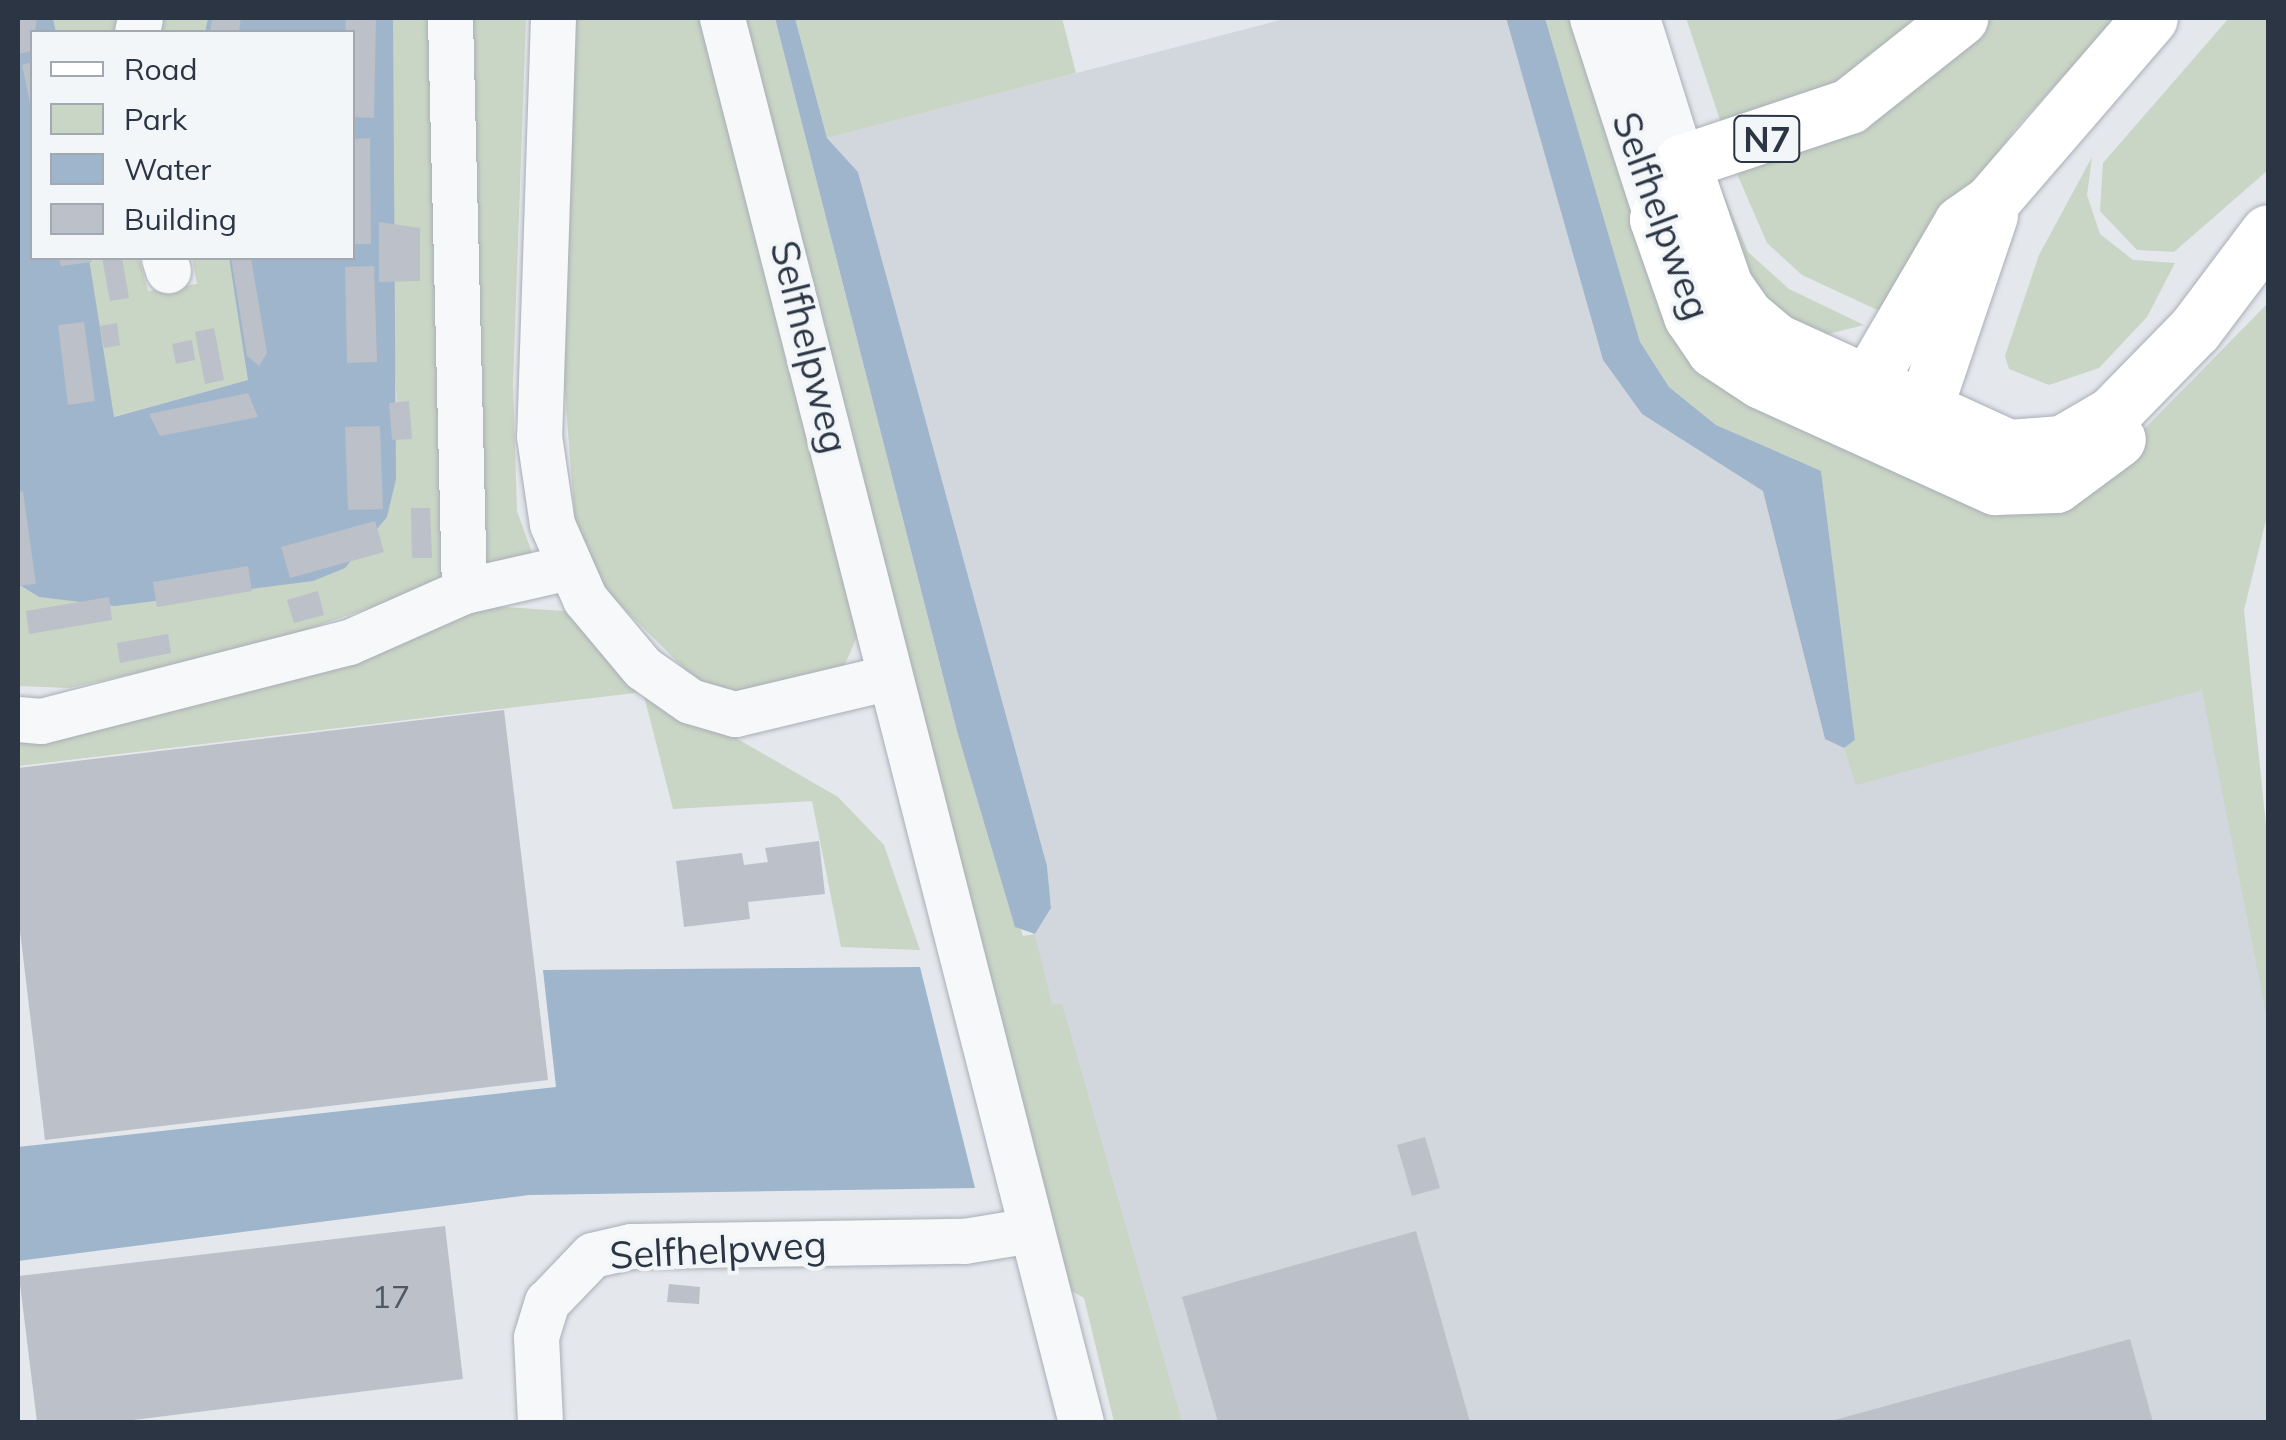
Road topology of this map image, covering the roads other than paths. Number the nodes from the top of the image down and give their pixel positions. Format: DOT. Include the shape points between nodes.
graph roads {
  1 [pos="450,18"];
  2 [pos="553,18"];
  3 [pos="722,18"];
  4 [pos="1592,18"];
  5 [pos="1637,18"];
  6 [pos="1960,18"];
  7 [pos="2150,18"];
  8 [pos="1682,162"];
  9 [pos="1657,219"];
  10 [pos="2268,232"];
  11 [pos="2268,284"];
  12 [pos="1890,409"];
  13 [pos="569,567"];
  14 [pos="464,592"];
  15 [pos="890,677"];
  16 [pos="18,719"];
  17 [pos="1031,1230"];
  18 [pos="540,1422"];
  19 [pos="1081,1422"];
  1 -- 14 [label="street"];
  2 -- 13 [label="street" via="539,436 542,483"];
  3 -- 15 [label="street, Selfhelpweg"];
  4 -- 9 [label="street, Selfhelpweg"];
  5 -- 8 [label="street, Selfhelpweg"];
  6 -- 8 [label="main road, N7" via="1850,106"];
  7 -- 12 [label="main road" via="1991,202 1988,235"];
  8 -- 9 [label="main road"];
  8 -- 12 [label="main road, Selfhelpweg" via="1725,286 1745,315"];
  9 -- 12 [label="main road, Selfhelpweg" via="1690,316 1714,350"];
  10 -- 12 [label="main road" via="2172,354 2076,436 2009,447"];
  11 -- 12 [label="main road" via="2160,400 2056,485 1995,487"];
  13 -- 14 [label="street"];
  13 -- 15 [label="street" via="608,636 690,701 735,714 783,708"];
  14 -- 16 [label="street" via="349,642 41,721"];
  15 -- 17 [label="street, Selfhelpweg"];
  17 -- 18 [label="street, Selfhelpweg" via="964,1242 630,1246 592,1255 563,1276 541,1320"];
  17 -- 19 [label="street, Selfhelpweg"];
}
